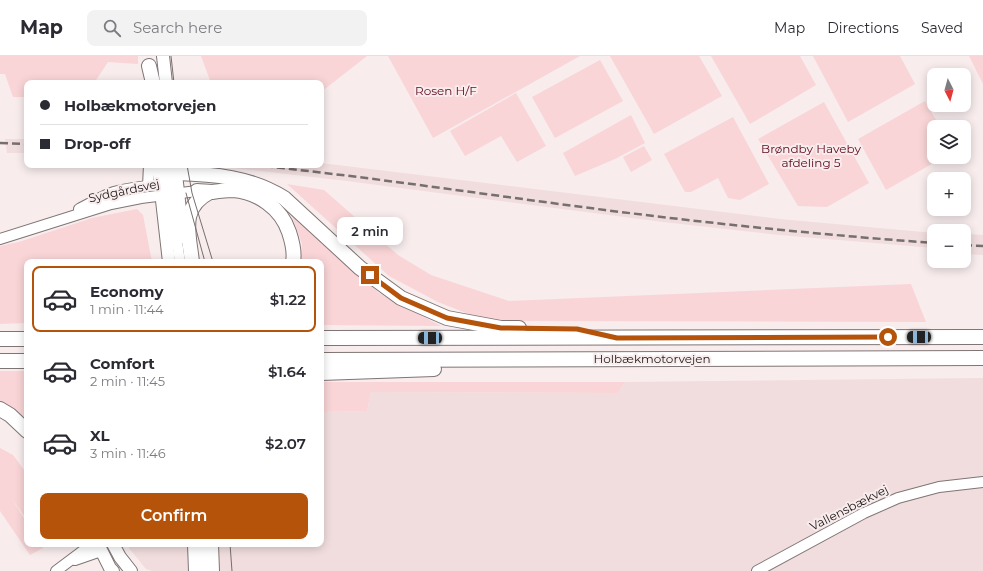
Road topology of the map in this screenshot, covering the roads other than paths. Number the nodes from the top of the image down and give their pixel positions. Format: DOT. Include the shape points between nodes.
graph roads {
  1 [pos="163,56"];
  2 [pos="148,61"];
  3 [pos="150,80"];
  4 [pos="166,80"];
  5 [pos="152,168"];
  6 [pos="160,168"];
  7 [pos="168,182"];
  8 [pos="203,192"];
  9 [pos="58,220"];
  10 [pos="0,239"];
  11 [pos="169,259"];
  12 [pos="180,259"];
  13 [pos="185,259"];
  14 [pos="192,259"];
  15 [pos="293,259"];
  16 [pos="24,337"];
  17 [pos="983,337"];
  18 [pos="4,338"];
  19 [pos="324,338"];
  20 [pos="617,338"];
  21 [pos="983,358"];
  22 [pos="528,359"];
  23 [pos="324,360"];
  24 [pos="0,361"];
  25 [pos="24,361"];
  26 [pos="324,373"];
  27 [pos="0,409"];
  28 [pos="24,428"];
  29 [pos="983,482"];
  30 [pos="95,547"];
  31 [pos="98,547"];
  32 [pos="115,547"];
  33 [pos="194,547"];
  34 [pos="204,547"];
  35 [pos="212,547"];
  36 [pos="212,570"];
  37 [pos="56,571"];
  38 [pos="113,571"];
  39 [pos="131,571"];
  40 [pos="195,571"];
  41 [pos="757,571"];
  1 -- 4 [label="main road"];
  2 -- 3 [label="highway"];
  5 -- 7 [label="street"];
  6 -- 7 [label="main road"];
  7 -- 8 [label="street, Sydgårdsvej"];
  7 -- 9 [label="street, Sydgårdsvej" via="111,204"];
  7 -- 9 [label="street, Sydgårdsvej" via="101,197"];
  7 -- 11 [label="main road"];
  7 -- 12 [label="street"];
  7 -- 13 [label="main road"];
  7 -- 20 [label="highway" via="245,180 273,191 284,198 360,268 401,298 447,318 501,328 577,329"];
  8 -- 14 [label="highway" via="191,207 188,222"];
  8 -- 15 [label="highway" via="235,190 252,194 267,202 279,213 288,227 293,242"];
  9 -- 10 [label="street, Sydgårdsvej"];
  16 -- 18 [label="highway"];
  17 -- 20 [label="highway, Holbækmotorvejen"];
  19 -- 20 [label="highway, Holbækmotorvejen"];
  21 -- 22 [label="highway, Holbækmotorvejen"];
  22 -- 23 [label="highway, Holbækmotorvejen"];
  22 -- 26 [label="highway" via="454,368"];
  24 -- 25 [label="highway"];
  27 -- 28 [label="highway"];
  29 -- 41 [label="street, Vallensbækvej" via="939,487 898,498 864,513"];
  30 -- 37 [label="street"];
  31 -- 38 [label="main road"];
  32 -- 39 [label="main road"];
  33 -- 40 [label="main road"];
  34 -- 36 [label="street"];
  35 -- 36 [label="main road"];
}
